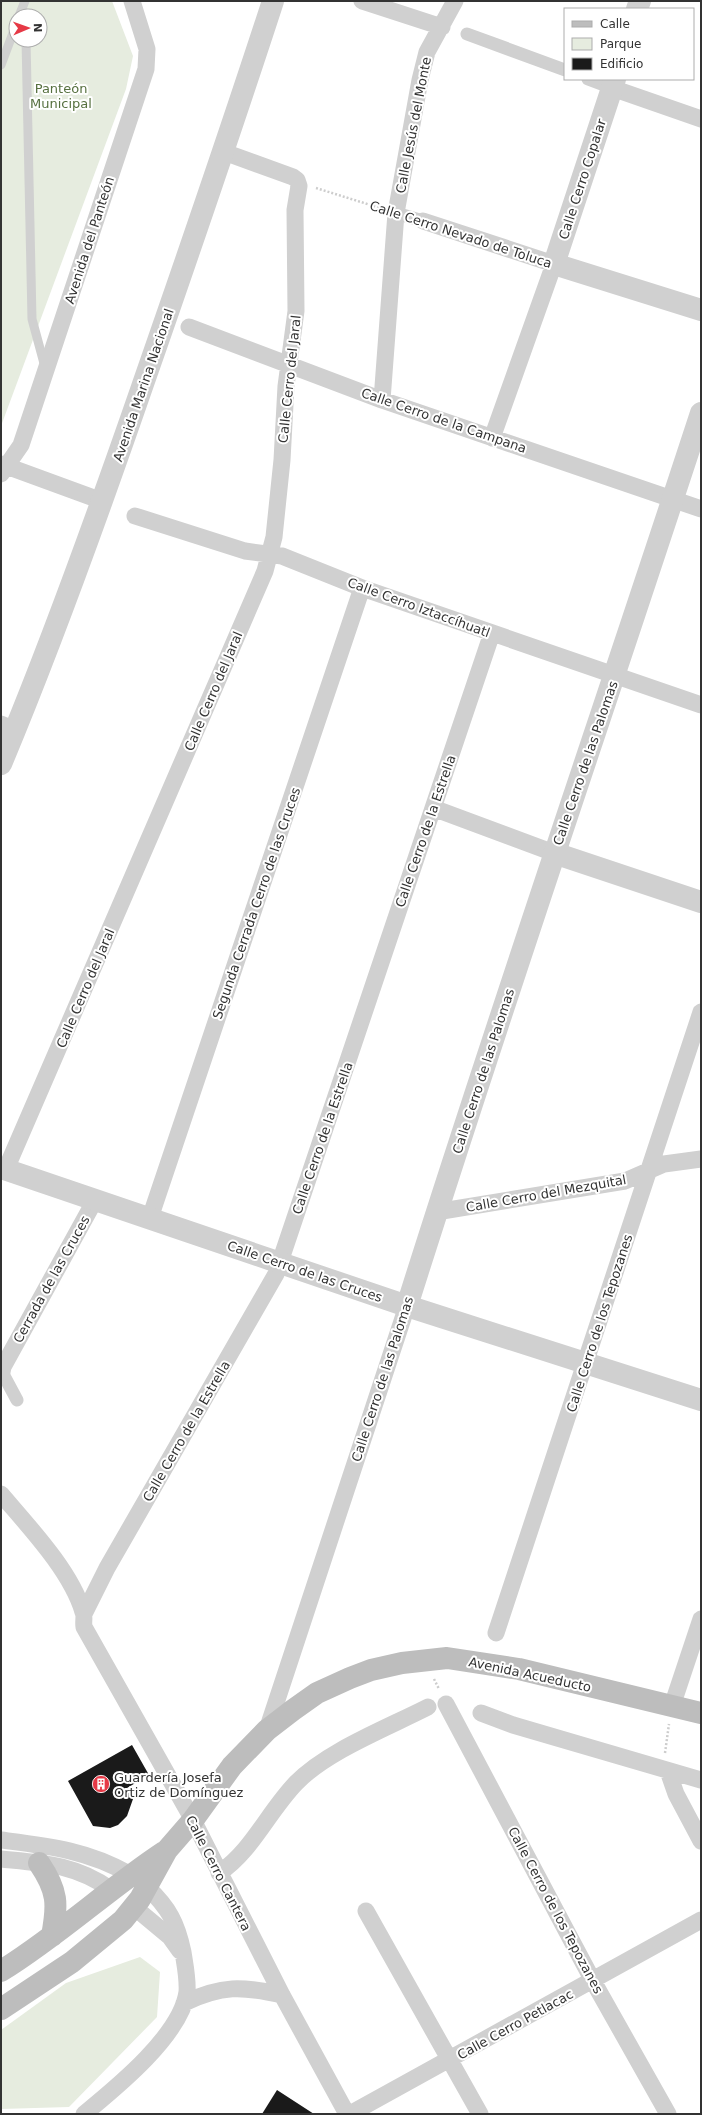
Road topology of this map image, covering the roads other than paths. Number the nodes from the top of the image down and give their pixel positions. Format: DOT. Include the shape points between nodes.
graph roads {
  1 [pos="132,1"];
  2 [pos="273,1"];
  3 [pos="362,1"];
  4 [pos="455,1"];
  5 [pos="442,26"];
  6 [pos="467,34"];
  7 [pos="8,46"];
  8 [pos="26,48"];
  9 [pos="1,65"];
  10 [pos="564,70"];
  11 [pos="594,80"];
  12 [pos="614,83"];
  13 [pos="701,119"];
  14 [pos="224,152"];
  15 [pos="396,213"];
  16 [pos="423,221"];
  17 [pos="554,264"];
  18 [pos="701,310"];
  19 [pos="189,326"];
  20 [pos="289,363"];
  21 [pos="46,370"];
  22 [pos="382,400"];
  23 [pos="701,413"];
  24 [pos="492,438"];
  25 [pos="3,468"];
  26 [pos="673,499"];
  27 [pos="102,501"];
  28 [pos="701,509"];
  29 [pos="135,516"];
  30 [pos="270,555"];
  31 [pos="362,588"];
  32 [pos="492,633"];
  33 [pos="615,676"];
  34 [pos="701,705"];
  35 [pos="8,727"];
  36 [pos="1,764"];
  37 [pos="433,808"];
  38 [pos="554,853"];
  39 [pos="701,902"];
  40 [pos="701,1012"];
  41 [pos="701,1159"];
  42 [pos="4,1169"];
  43 [pos="649,1170"];
  44 [pos="94,1200"];
  45 [pos="436,1212"];
  46 [pos="150,1218"];
  47 [pos="280,1263"];
  48 [pos="407,1306"];
  49 [pos="586,1362"];
  50 [pos="2,1372"];
  51 [pos="17,1400"];
  52 [pos="701,1400"];
  53 [pos="1,1494"];
  54 [pos="84,1614"];
  55 [pos="701,1619"];
  56 [pos="496,1633"];
  57 [pos="446,1704"];
  58 [pos="672,1706"];
  59 [pos="428,1707"];
  60 [pos="481,1714"];
  61 [pos="701,1714"];
  62 [pos="267,1730"];
  63 [pos="668,1771"];
  64 [pos="701,1780"];
  65 [pos="193,1820"];
  66 [pos="1,1840"];
  67 [pos="701,1841"];
  68 [pos="167,1850"];
  69 [pos="1,1859"];
  70 [pos="39,1863"];
  71 [pos="219,1873"];
  72 [pos="129,1874"];
  73 [pos="147,1887"];
  74 [pos="110,1889"];
  75 [pos="134,1907"];
  76 [pos="366,1911"];
  77 [pos="701,1920"];
  78 [pos="52,1936"];
  79 [pos="184,1956"];
  80 [pos="1,1971"];
  81 [pos="593,1981"];
  82 [pos="282,1995"];
  83 [pos="184,2003"];
  84 [pos="1,2009"];
  85 [pos="450,2060"];
  86 [pos="84,2114"];
  87 [pos="347,2114"];
  88 [pos="350,2114"];
  89 [pos="480,2114"];
  90 [pos="668,2114"];
  1 -- 21 [label="street, Avenida del Panteón" via="147,49 146,69"];
  2 -- 14 [label="street, Avenida Marina Nacional"];
  3 -- 5 [label="street"];
  4 -- 5 [label="street, Calle Jesús del Monte"];
  5 -- 15 [label="street, Calle Jesús del Monte" via="427,52 420,80"];
  6 -- 10 [label="street"];
  7 -- 9 [label="lane"];
  8 -- 21 [label="lane" via="32,319"];
  11 -- 12 [label="street"];
  12 -- 13 [label="street"];
  12 -- 17 [label="street, Calle Cerro Copalar"];
  14 -- 20 [label="street, Calle Cerro del Jaral" via="293,177 298,182 295,210 296,312"];
  14 -- 27 [label="street, Avenida Marina Nacional"];
  15 -- 16 [label="street, Calle Cerro Nevado de Toluca"];
  15 -- 22 [label="street, Calle Jesús del Monte"];
  16 -- 17 [label="street, Calle Cerro Nevado de Toluca"];
  17 -- 18 [label="street, Calle Cerro Nevado de Toluca"];
  17 -- 24 [label="street, Calle Cerro Copalar"];
  19 -- 20 [label="street, Calle Cerro de la Campana"];
  20 -- 22 [label="street, Calle Cerro de la Campana"];
  20 -- 30 [label="street, Calle Cerro del Jaral" via="282,460"];
  21 -- 25 [label="street, Avenida del Panteón" via="22,445"];
  22 -- 24 [label="street, Calle Cerro de la Campana"];
  23 -- 26 [label="street, Calle Cerro de las Palomas"];
  24 -- 26 [label="street, Calle Cerro de la Campana"];
  25 -- 27 [label="street"];
  26 -- 28 [label="street, Calle Cerro de la Campana"];
  26 -- 33 [label="street, Calle Cerro de las Palomas"];
  27 -- 35 [label="street, Avenida Marina Nacional" via="56,630"];
  29 -- 30 [label="street, Calle Cerro Iztaccíhuatl" via="245,550"];
  30 -- 31 [label="street, Calle Cerro Iztaccíhuatl" via="282,556"];
  30 -- 42 [label="street, Calle Cerro del Jaral"];
  31 -- 32 [label="street, Calle Cerro Iztaccíhuatl"];
  31 -- 46 [label="street, Segunda Cerrada Cerro de las Cruces"];
  32 -- 33 [label="street, Calle Cerro Iztaccíhuatl"];
  32 -- 37 [label="street, Calle Cerro de la Estrella"];
  33 -- 34 [label="street, Calle Cerro Iztaccíhuatl"];
  33 -- 38 [label="street, Calle Cerro de las Palomas"];
  35 -- 36 [label="street, Avenida Marina Nacional"];
  37 -- 38 [label="street"];
  37 -- 47 [label="street, Calle Cerro de la Estrella"];
  38 -- 39 [label="street"];
  38 -- 45 [label="street, Calle Cerro de las Palomas"];
  40 -- 43 [label="street, Calle Cerro de los Tepozanes"];
  41 -- 43 [label="street, Calle Cerro del Mezquital" via="664,1164"];
  42 -- 44 [label="street, Calle Cerro de las Cruces"];
  43 -- 45 [label="street, Calle Cerro del Mezquital" via="625,1181"];
  43 -- 49 [label="street, Calle Cerro de los Tepozanes"];
  44 -- 46 [label="street, Calle Cerro de las Cruces"];
  44 -- 50 [label="street, Cerrada de las Cruces"];
  45 -- 48 [label="street, Calle Cerro de las Palomas"];
  46 -- 47 [label="street, Calle Cerro de las Cruces"];
  47 -- 48 [label="street, Calle Cerro de las Cruces"];
  47 -- 54 [label="street, Calle Cerro de la Estrella" via="269,1288 111,1561"];
  48 -- 49 [label="street, Calle Cerro de las Cruces"];
  48 -- 62 [label="street, Calle Cerro de las Palomas"];
  49 -- 52 [label="street, Calle Cerro de las Cruces"];
  49 -- 56 [label="street, Calle Cerro de los Tepozanes"];
  50 -- 51 [label="street, Cerrada de las Cruces"];
  53 -- 54 [label="street, Calle Cerro Cantera" via="49,1552 66,1577"];
  54 -- 65 [label="street, Calle Cerro Cantera" via="84,1627"];
  55 -- 58 [label="street"];
  57 -- 81 [label="street, Calle Cerro de los Tepozanes"];
  58 -- 61 [label="main road, Avenida Acueducto"];
  58 -- 62 [label="main road, Avenida Acueducto" via="489,1663 447,1658 424,1659 371,1670 317,1693"];
  59 -- 71 [label="street" via="325,1760 308,1772 283,1798 239,1858"];
  60 -- 63 [label="street"];
  62 -- 65 [label="main road, Avenida Acueducto" via="232,1766"];
  63 -- 64 [label="street"];
  63 -- 67 [label="street" via="676,1794"];
  65 -- 68 [label="main road, Avenida Acueducto"];
  65 -- 71 [label="street, Calle Cerro Cantera"];
  66 -- 72 [label="street" via="76,1851"];
  68 -- 72 [label="main road, Avenida Acueducto"];
  68 -- 73 [label="main road, Avenida Acueducto"];
  69 -- 70 [label="street"];
  70 -- 74 [label="street" via="75,1869"];
  70 -- 78 [label="main road" via="55,1892"];
  71 -- 82 [label="street, Calle Cerro Cantera"];
  72 -- 73 [label="main road"];
  72 -- 74 [label="main road, Avenida Acueducto"];
  73 -- 75 [label="main road, Avenida Acueducto"];
  73 -- 79 [label="street" via="169,1911 177,1926"];
  74 -- 75 [label="main road"];
  74 -- 78 [label="main road, Avenida Acueducto"];
  75 -- 79 [label="street" via="170,1937"];
  75 -- 84 [label="main road, Avenida Acueducto" via="123,1920 72,1962"];
  76 -- 85 [label="street"];
  77 -- 81 [label="street, Calle Cerro Petlacac"];
  78 -- 80 [label="main road, Avenida Acueducto"];
  79 -- 83 [label="street" via="187,1983"];
  81 -- 85 [label="street, Calle Cerro Petlacac"];
  81 -- 90 [label="street, Calle Cerro de los Tepozanes"];
  82 -- 83 [label="street" via="240,1988 207,1992"];
  82 -- 87 [label="street, Calle Cerro Cantera"];
  83 -- 86 [label="street" via="175,2022 155,2049"];
  85 -- 88 [label="street, Calle Cerro Petlacac"];
  85 -- 89 [label="street"];
}
